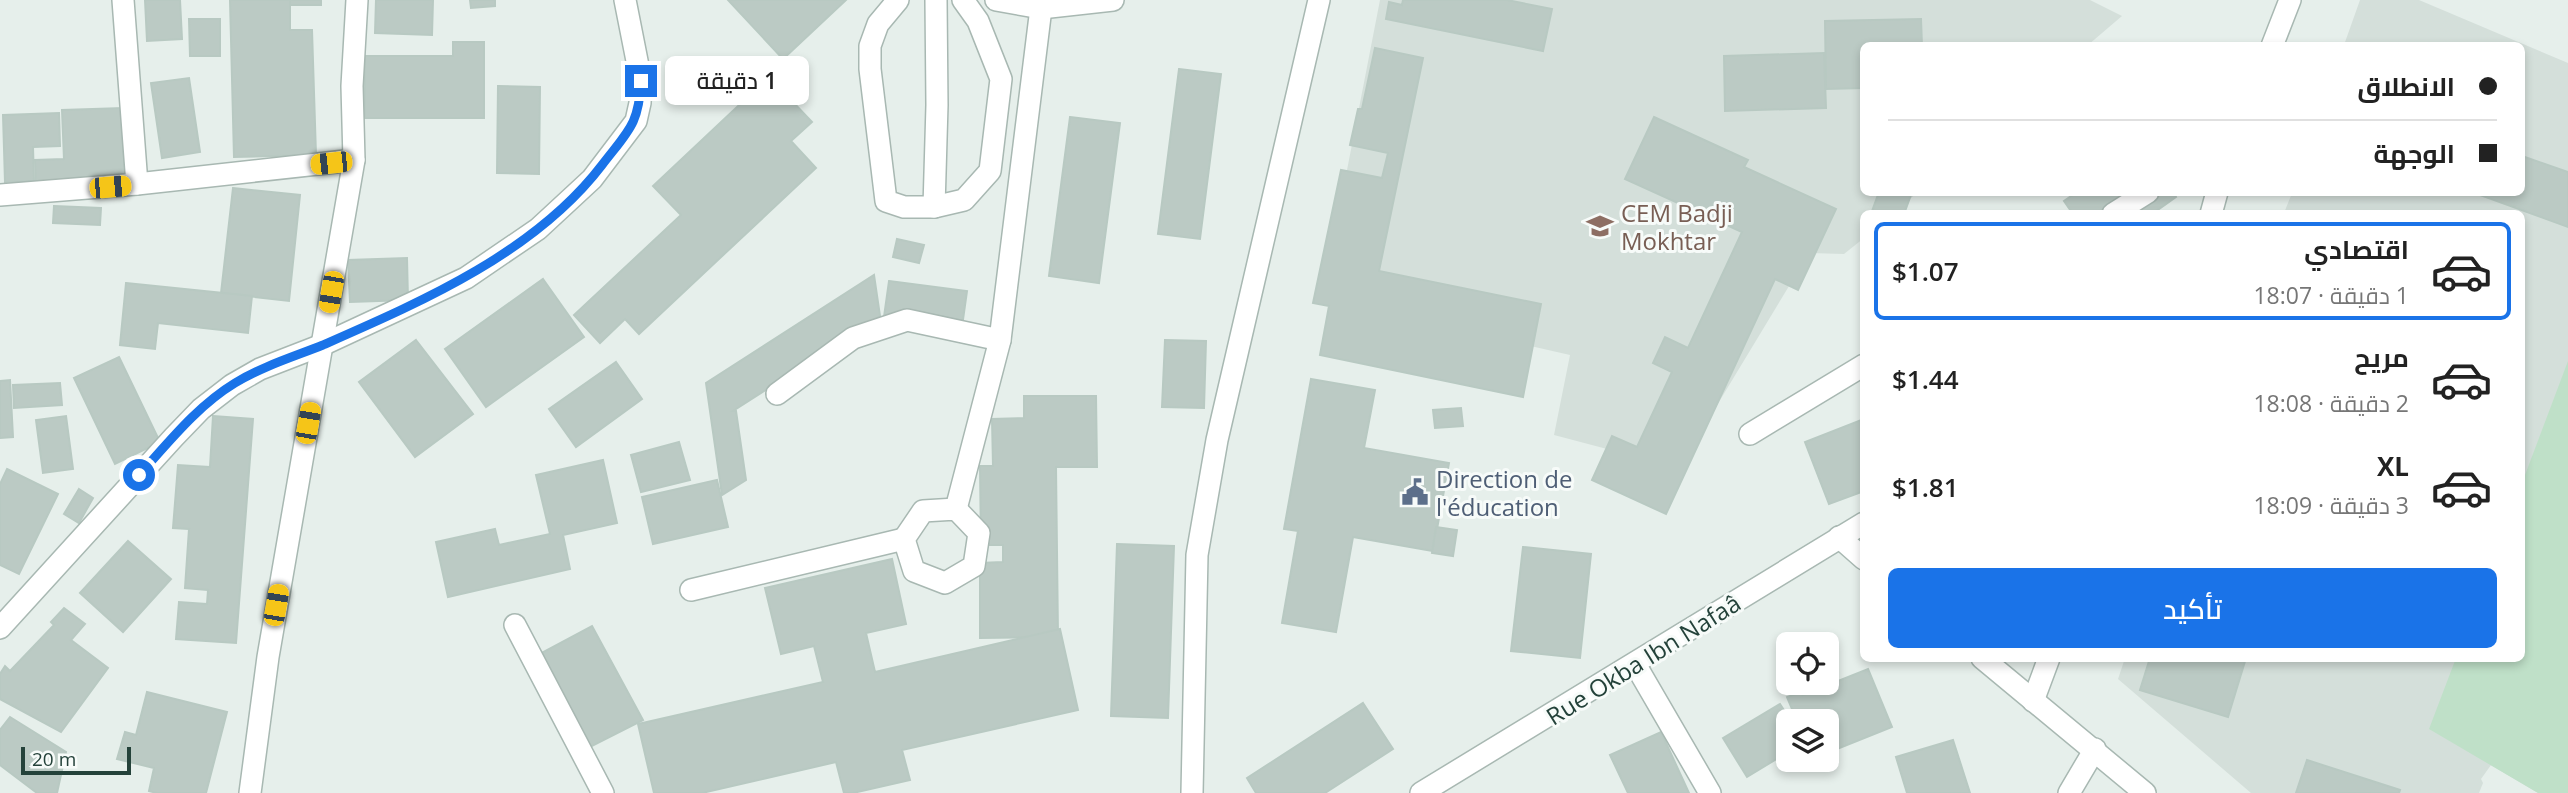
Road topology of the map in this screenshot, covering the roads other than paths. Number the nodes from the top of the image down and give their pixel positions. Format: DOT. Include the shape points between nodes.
graph roads {
  1 [pos="123,0"];
  2 [pos="357,0"];
  3 [pos="625,0"];
  4 [pos="898,0"];
  5 [pos="936,0"];
  6 [pos="963,0"];
  7 [pos="996,0"];
  8 [pos="1113,0"];
  9 [pos="1320,0"];
  10 [pos="2290,0"];
  11 [pos="1041,8"];
  12 [pos="2274,42"];
  13 [pos="354,160"];
  14 [pos="137,184"];
  15 [pos="0,195"];
  16 [pos="2142,196"];
  17 [pos="934,207"];
  18 [pos="2119,210"];
  19 [pos="1000,340"];
  20 [pos="322,345"];
  21 [pos="1860,367"];
  22 [pos="777,394"];
  23 [pos="1750,434"];
  24 [pos="956,509"];
  25 [pos="1860,525"];
  26 [pos="1839,537"];
  27 [pos="904,539"];
  28 [pos="1860,555"];
  29 [pos="691,590"];
  30 [pos="516,625"];
  31 [pos="0,628"];
  32 [pos="1987,662"];
  33 [pos="2048,662"];
  34 [pos="1634,664"];
  35 [pos="2033,701"];
  36 [pos="2095,749"];
  37 [pos="250,793"];
  38 [pos="603,793"];
  39 [pos="1192,793"];
  40 [pos="1421,793"];
  41 [pos="1710,793"];
  42 [pos="2069,793"];
  43 [pos="2145,793"];
  1 -- 14 [label="street"];
  2 -- 13 [label="street"];
  3 -- 20 [label="street" via="641,81 640,103 636,121 592,179 538,229 466,278"];
  4 -- 17 [label="street" via="878,24 870,46 886,201 904,208"];
  5 -- 17 [label="street"];
  6 -- 17 [label="street" via="978,20 1001,79 990,171 964,200"];
  7 -- 11 [label="street"];
  8 -- 11 [label="street"];
  9 -- 39 [label="street" via="1217,440 1197,555"];
  10 -- 12 [label="street"];
  11 -- 19 [label="street"];
  13 -- 14 [label="street"];
  13 -- 20 [label="street"];
  14 -- 15 [label="street"];
  16 -- 18 [label="street"];
  19 -- 22 [label="street" via="907,320 853,338"];
  19 -- 24 [label="street"];
  20 -- 31 [label="street" via="260,369 201,409"];
  20 -- 37 [label="street" via="268,657"];
  21 -- 23 [label="street"];
  24 -- 27 [label="street" via="923,511"];
  24 -- 27 [label="street" via="979,533 974,566 955,578 945,583 914,571"];
  25 -- 26 [label="street, Rue Okba Ibn Nafaâ"];
  26 -- 28 [label="street"];
  26 -- 34 [label="street, Rue Okba Ibn Nafaâ"];
  27 -- 29 [label="street"];
  30 -- 38 [label="street"];
  32 -- 35 [label="street"];
  33 -- 35 [label="street"];
  34 -- 40 [label="street, Rue Okba Ibn Nafaâ"];
  34 -- 41 [label="street"];
  35 -- 36 [label="street"];
  36 -- 42 [label="street"];
  36 -- 43 [label="street"];
}
